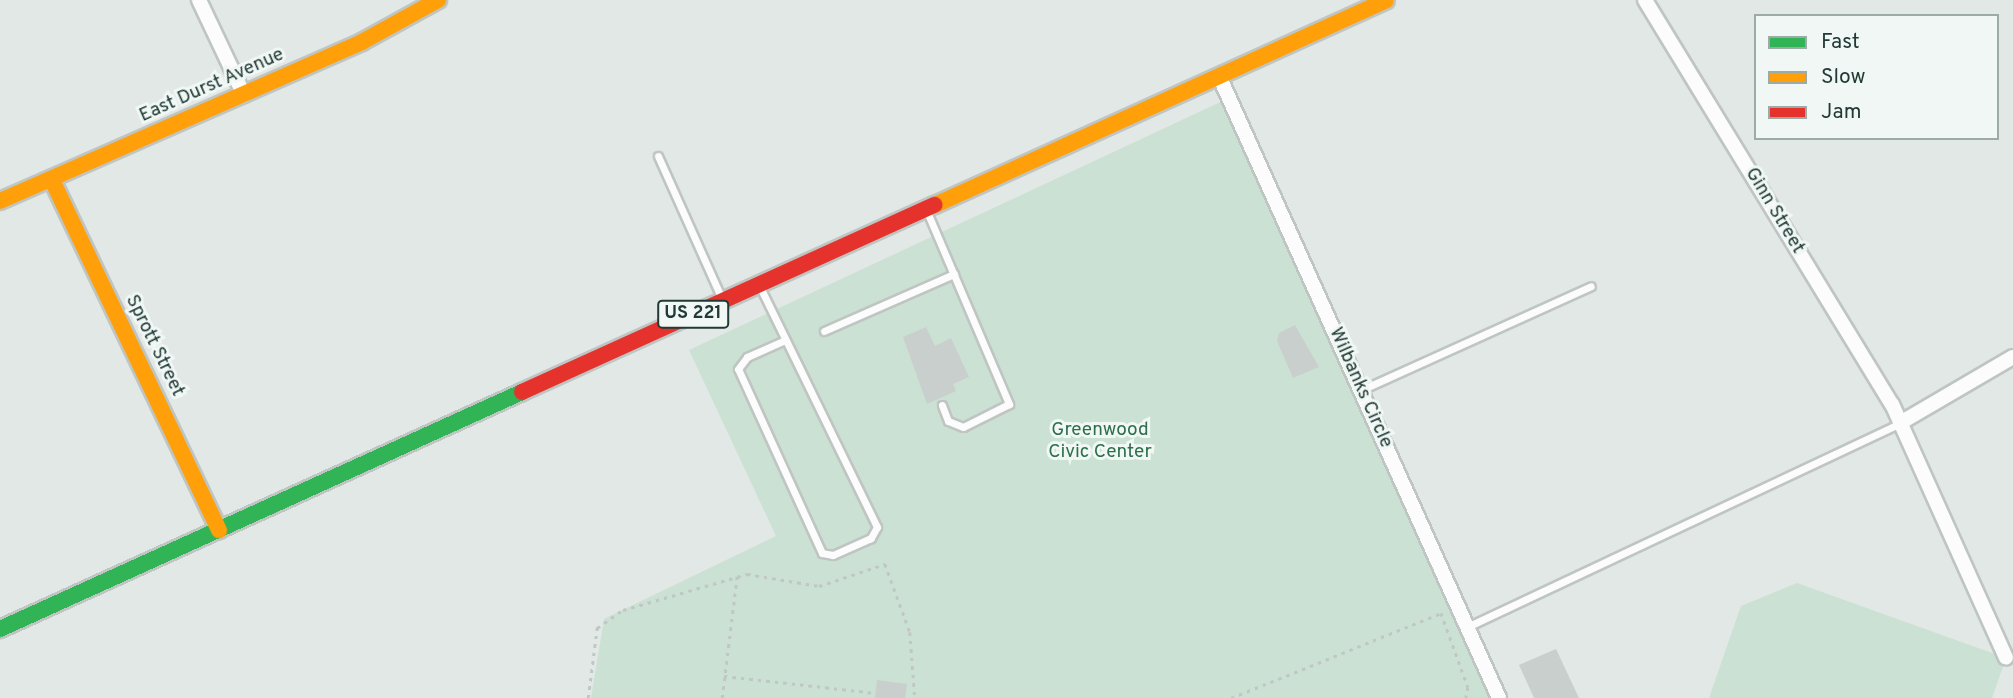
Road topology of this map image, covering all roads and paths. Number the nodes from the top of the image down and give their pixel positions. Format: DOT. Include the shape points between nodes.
graph roads {
  1 [pos="199,0"];
  2 [pos="438,0"];
  3 [pos="1386,0"];
  4 [pos="1645,0"];
  5 [pos="1220,78"];
  6 [pos="244,95"];
  7 [pos="659,156"];
  8 [pos="52,180"];
  9 [pos="0,201"];
  10 [pos="926,210"];
  11 [pos="954,274"];
  12 [pos="759,285"];
  13 [pos="1591,286"];
  14 [pos="723,301"];
  15 [pos="824,331"];
  16 [pos="783,341"];
  17 [pos="2013,357"];
  18 [pos="1361,390"];
  19 [pos="942,405"];
  20 [pos="1900,423"];
  21 [pos="219,530"];
  22 [pos="737,576"];
  23 [pos="1467,628"];
  24 [pos="0,629"];
  25 [pos="2006,658"];
  26 [pos="724,676"];
  27 [pos="876,693"];
  28 [pos="588,698"];
  29 [pos="722,698"];
  30 [pos="915,698"];
  31 [pos="1231,698"];
  32 [pos="1466,698"];
  33 [pos="1499,698"];
  1 -- 6 [label="street"];
  2 -- 6 [label="main road, East Durst Avenue"];
  3 -- 5 [label="main road, US 221"];
  4 -- 20 [label="street, Ginn Street"];
  5 -- 10 [label="main road, US 221"];
  5 -- 18 [label="street, Wilbanks Circle"];
  6 -- 8 [label="main road, East Durst Avenue"];
  7 -- 14 [label="lane"];
  8 -- 9 [label="main road, East Durst Avenue"];
  8 -- 21 [label="main road, Sprott Street"];
  10 -- 11 [label="lane"];
  10 -- 12 [label="main road, US 221"];
  11 -- 15 [label="lane"];
  11 -- 19 [label="lane" via="1009,404 964,427 948,421"];
  12 -- 14 [label="main road, US 221"];
  12 -- 16 [label="lane"];
  13 -- 18 [label="lane"];
  14 -- 21 [label="main road, US 221"];
  16 -- 16 [label="lane" via="747,357 738,369 822,553 833,555 871,538 877,527"];
  17 -- 20 [label="street"];
  18 -- 23 [label="street, Wilbanks Circle"];
  20 -- 23 [label="lane"];
  20 -- 25 [label="street, Ginn Street"];
  21 -- 24 [label="main road, US 221"];
  22 -- 26 [label="path"];
  22 -- 28 [label="path" via="686,587 604,620 590,650"];
  22 -- 30 [label="path" via="763,574 818,586 885,564 910,632"];
  23 -- 33 [label="street, Wilbanks Circle"];
  26 -- 27 [label="path"];
  26 -- 29 [label="path"];
  31 -- 32 [label="path" via="1441,613 1468,687"];
}
